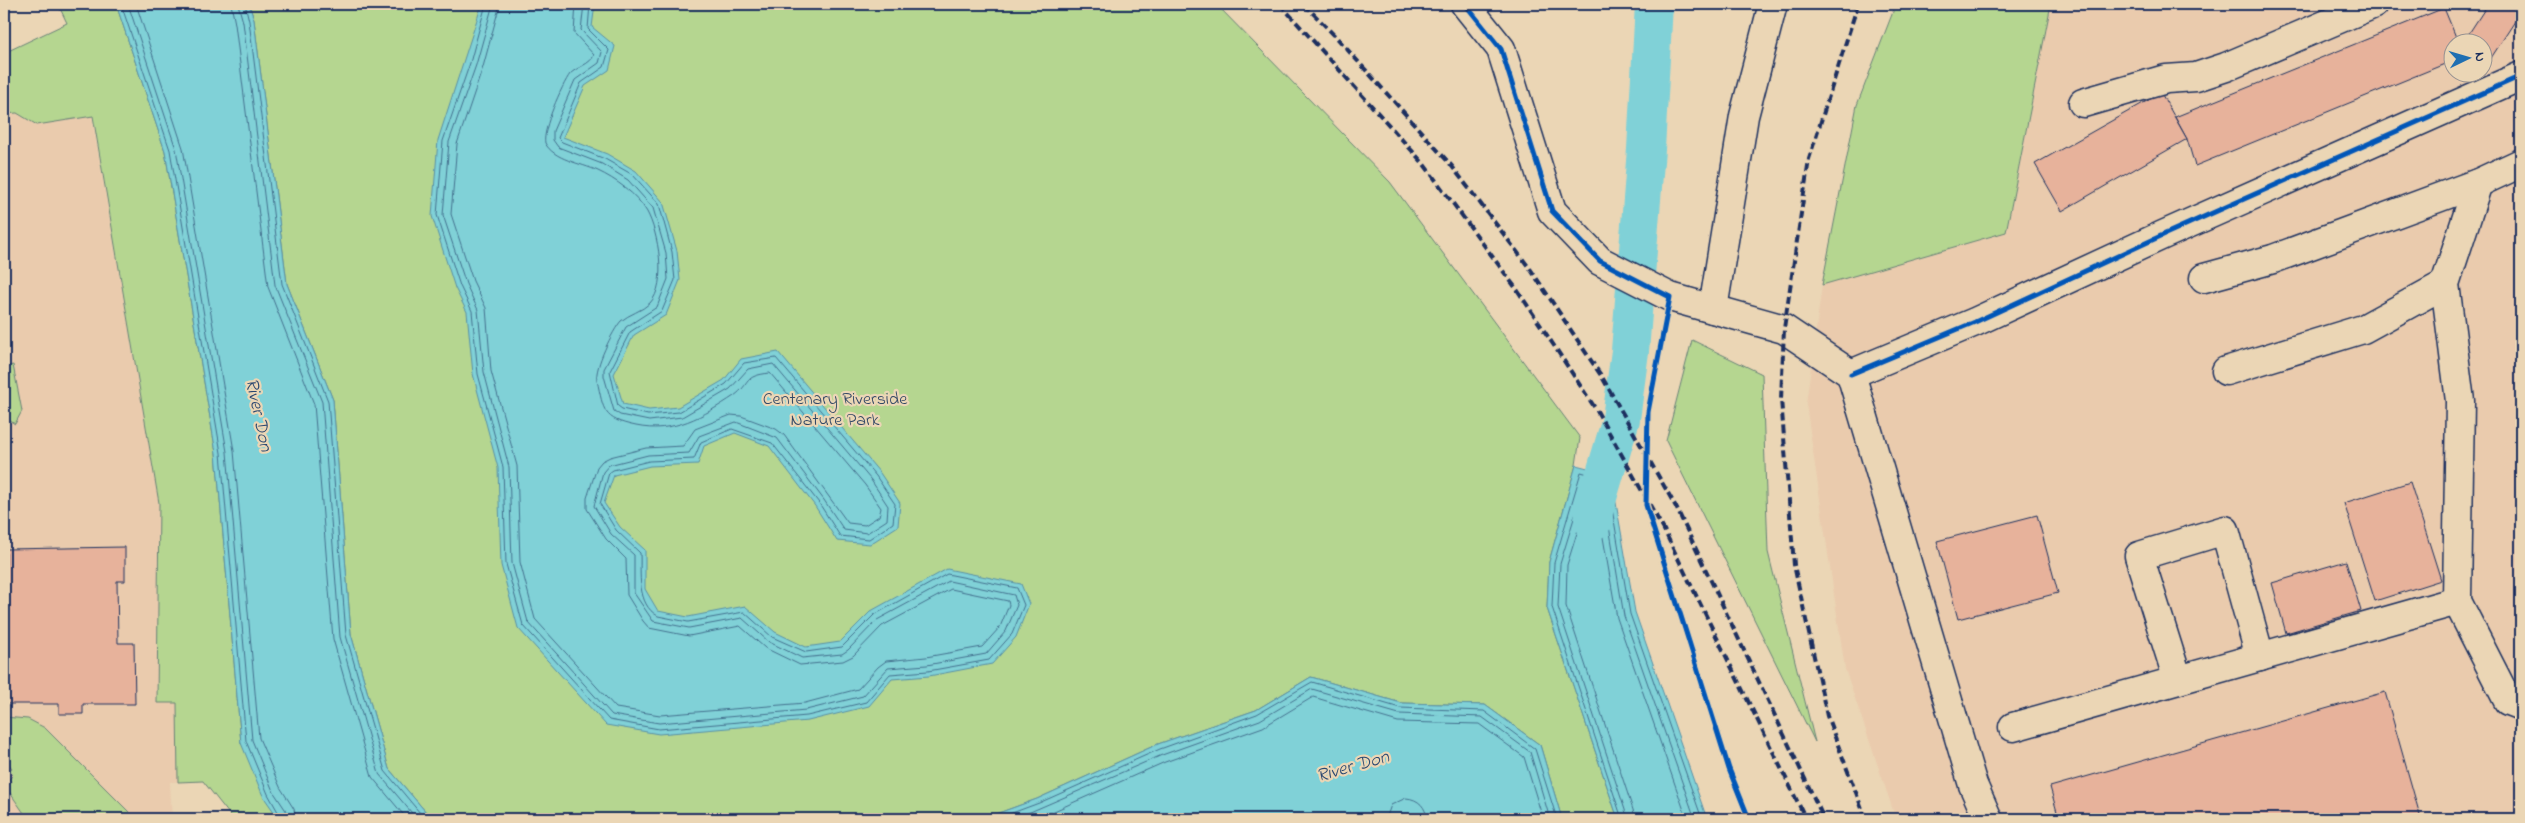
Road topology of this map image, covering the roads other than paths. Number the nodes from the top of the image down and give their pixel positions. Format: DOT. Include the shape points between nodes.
graph roads {
  1 [pos="1465,4"];
  2 [pos="1773,4"];
  3 [pos="2374,4"];
  4 [pos="2521,76"];
  5 [pos="2083,103"];
  6 [pos="2521,163"];
  7 [pos="2478,183"];
  8 [pos="2204,278"];
  9 [pos="2445,284"];
  10 [pos="1713,309"];
  11 [pos="2226,372"];
  12 [pos="1851,374"];
  13 [pos="2456,601"];
  14 [pos="2260,656"];
  15 [pos="2178,680"];
  16 [pos="2521,706"];
  17 [pos="2012,726"];
  18 [pos="1988,819"];
  1 -- 10 [label="street" via="1501,50 1552,211 1600,261 1670,297"];
  2 -- 10 [label="street" via="1744,116"];
  3 -- 5 [label="street" via="2226,67 2196,76 2166,79"];
  4 -- 12 [label="street" via="1975,322"];
  6 -- 7 [label="street"];
  7 -- 8 [label="street" via="2273,259"];
  7 -- 9 [label="street"];
  9 -- 11 [label="street" via="2363,329"];
  9 -- 13 [label="street" via="2460,402"];
  10 -- 12 [label="street" via="1784,329"];
  12 -- 18 [label="street" via="1973,785"];
  13 -- 14 [label="street"];
  13 -- 16 [label="street" via="2508,701"];
  14 -- 15 [label="street"];
  14 -- 15 [label="street" via="2225,530 2139,556"];
  15 -- 17 [label="street"];
}
